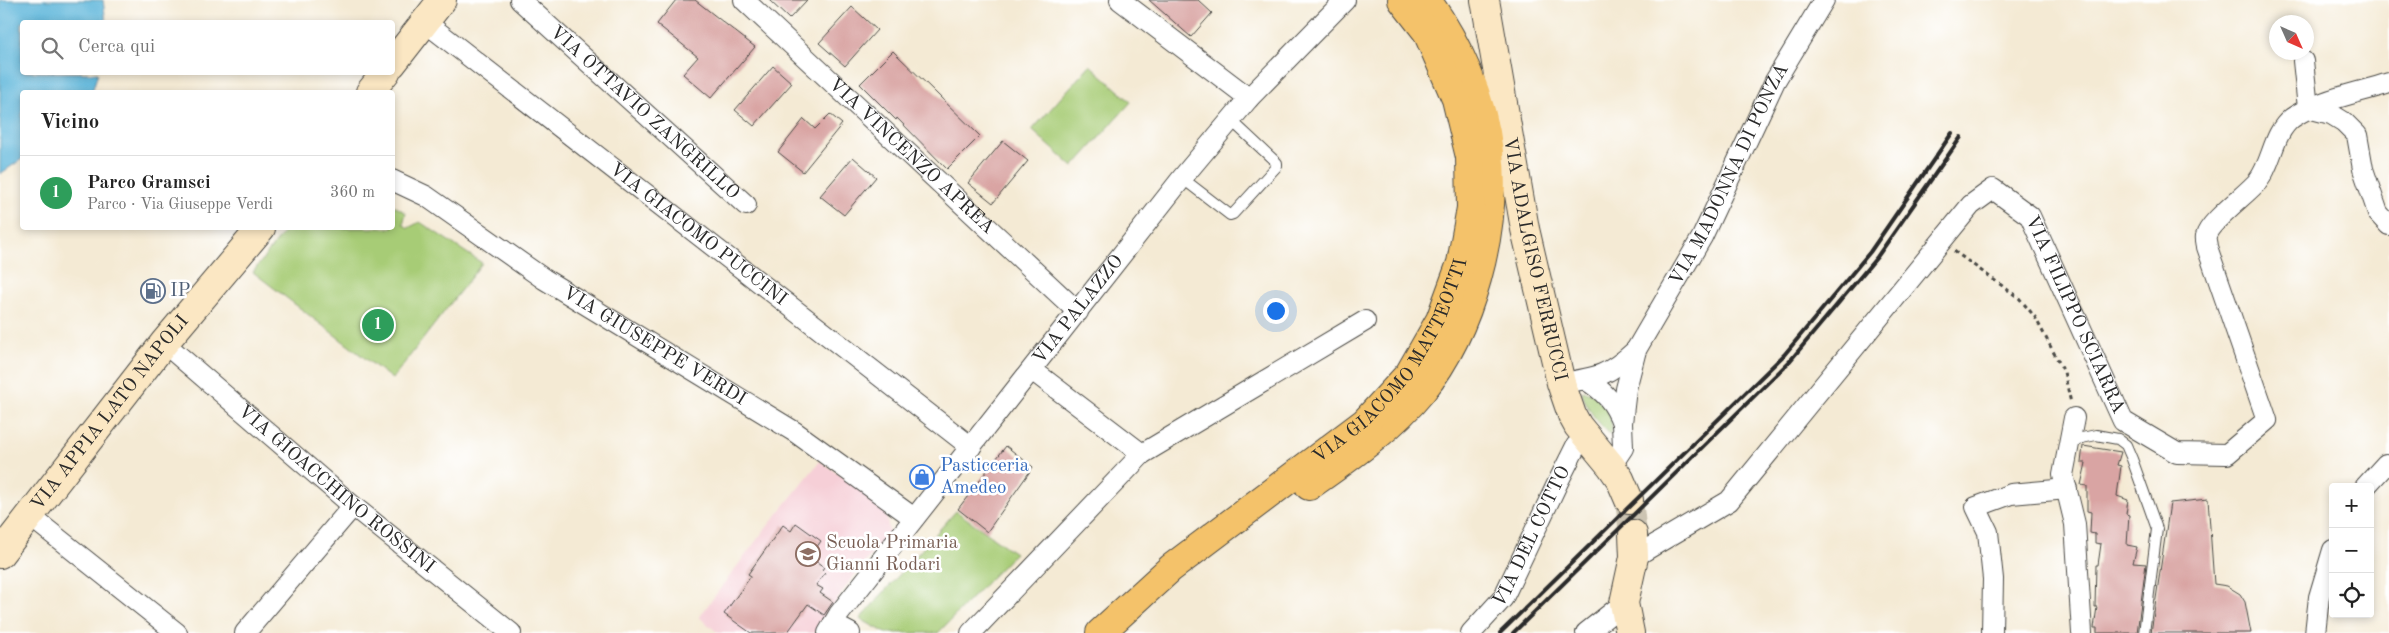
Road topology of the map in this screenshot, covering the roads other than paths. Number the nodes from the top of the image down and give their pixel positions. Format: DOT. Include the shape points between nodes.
graph roads {
  1 [pos="442,0"];
  2 [pos="520,0"];
  3 [pos="744,0"];
  4 [pos="1120,0"];
  5 [pos="1345,0"];
  6 [pos="1402,0"];
  7 [pos="1427,0"];
  8 [pos="1485,0"];
  9 [pos="1824,0"];
  10 [pos="425,22"];
  11 [pos="395,60"];
  12 [pos="2302,61"];
  13 [pos="384,75"];
  14 [pos="2389,83"];
  15 [pos="372,90"];
  16 [pos="1249,98"];
  17 [pos="2308,108"];
  18 [pos="1231,120"];
  19 [pos="1182,178"];
  20 [pos="395,181"];
  21 [pos="746,205"];
  22 [pos="2389,225"];
  23 [pos="259,230"];
  24 [pos="1078,312"];
  25 [pos="1365,321"];
  26 [pos="164,343"];
  27 [pos="1636,350"];
  28 [pos="1032,370"];
  29 [pos="1573,381"];
  30 [pos="2074,418"];
  31 [pos="1622,423"];
  32 [pos="1586,437"];
  33 [pos="2070,445"];
  34 [pos="971,447"];
  35 [pos="1142,454"];
  36 [pos="2386,464"];
  37 [pos="1611,466"];
  38 [pos="2369,483"];
  39 [pos="2067,490"];
  40 [pos="1629,500"];
  41 [pos="353,506"];
  42 [pos="30,516"];
  43 [pos="914,518"];
  44 [pos="1633,545"];
  45 [pos="0,554"];
  46 [pos="2329,564"];
  47 [pos="1624,603"];
  48 [pos="837,630"];
  49 [pos="177,633"];
  50 [pos="245,633"];
  51 [pos="511,633"];
  52 [pos="971,633"];
  53 [pos="1100,633"];
  54 [pos="1125,633"];
  55 [pos="1471,633"];
  56 [pos="1586,633"];
  57 [pos="1630,633"];
  58 [pos="1992,633"];
  59 [pos="2082,633"];
  60 [pos="2144,633"];
  61 [pos="2315,633"];
  1 -- 10 [label="street"];
  2 -- 21 [label="street, VIA OTTAVIO ZANGRILLO"];
  3 -- 24 [label="street, VIA VINCENZO APREA"];
  4 -- 16 [label="street"];
  5 -- 16 [label="street, VIA PALAZZO"];
  6 -- 53 [label="main road, VIA GIACOMO MATTEOTTI" via="1427,32 1452,91 1470,157 1471,208 1461,263 1440,320 1409,374 1365,422 1171,568"];
  7 -- 54 [label="main road, VIA GIACOMO MATTEOTTI" via="1445,25 1477,97 1489,152 1490,206 1480,271 1458,332 1422,390 1371,442 1183,580"];
  8 -- 29 [label="street, VIA ADALGISO FERRUCCI" via="1524,229"];
  9 -- 27 [label="street, VIA MADONNA DI PONZA" via="1774,81 1702,238"];
  10 -- 11 [label="street"];
  10 -- 34 [label="street, VIA GIACOMO PUCCINI"];
  12 -- 17 [label="street"];
  13 -- 15 [label="street"];
  14 -- 17 [label="street, VIA FILIPPO SCIARRA"];
  16 -- 18 [label="street, VIA PALAZZO"];
  17 -- 22 [label="street" via="2331,114 2357,135 2362,169 2378,213"];
  17 -- 44 [label="street, VIA FILIPPO SCIARRA" via="2291,119 2279,133 2266,170 2212,225 2206,236 2267,420 2227,454 2177,453 2123,421 2030,216 1994,189 1971,205 1729,502"];
  18 -- 19 [label="street, VIA PALAZZO"];
  18 -- 19 [label="lane" via="1277,166 1230,215"];
  19 -- 24 [label="street, VIA PALAZZO"];
  20 -- 43 [label="street, VIA GIUSEPPE VERDI" via="426,196 544,279 795,432"];
  23 -- 26 [label="street, VIA APPIA LATO NAPOLI"];
  24 -- 28 [label="street, VIA PALAZZO"];
  25 -- 35 [label="street"];
  26 -- 41 [label="street, VIA GIOACCHINO ROSSINI"];
  26 -- 42 [label="street, VIA APPIA LATO NAPOLI"];
  27 -- 29 [label="street, VIA MADONNA DI PONZA" via="1601,376"];
  27 -- 31 [label="street, VIA MADONNA DI PONZA"];
  28 -- 34 [label="street, VIA PALAZZO"];
  28 -- 35 [label="street"];
  29 -- 31 [label="street" via="1609,398"];
  29 -- 32 [label="street, VIA ADALGISO FERRUCCI" via="1572,415"];
  30 -- 33 [label="street"];
  31 -- 37 [label="street, VIA MADONNA DI PONZA" via="1624,448"];
  32 -- 37 [label="street, VIA ADALGISO FERRUCCI"];
  32 -- 55 [label="street, VIA DEL COTTO" via="1576,446 1562,473 1503,598"];
  33 -- 39 [label="street" via="2063,475"];
  33 -- 60 [label="lane" via="2096,435 2118,439 2126,445 2132,459 2157,529"];
  34 -- 43 [label="street, VIA PALAZZO"];
  35 -- 52 [label="street"];
  36 -- 38 [label="street"];
  37 -- 40 [label="street, VIA ADALGISO FERRUCCI"];
  39 -- 58 [label="street" via="2011,494 1976,507 1988,532 1993,579"];
  39 -- 59 [label="street" via="2075,524"];
  41 -- 50 [label="street"];
  41 -- 51 [label="street, VIA GIOACCHINO ROSSINI"];
  42 -- 45 [label="street, VIA APPIA LATO NAPOLI"];
  42 -- 49 [label="street"];
  43 -- 48 [label="street, VIA PALAZZO"];
  44 -- 47 [label="street"];
  46 -- 61 [label="street"];
  47 -- 56 [label="street"];
  47 -- 57 [label="street"];
}
